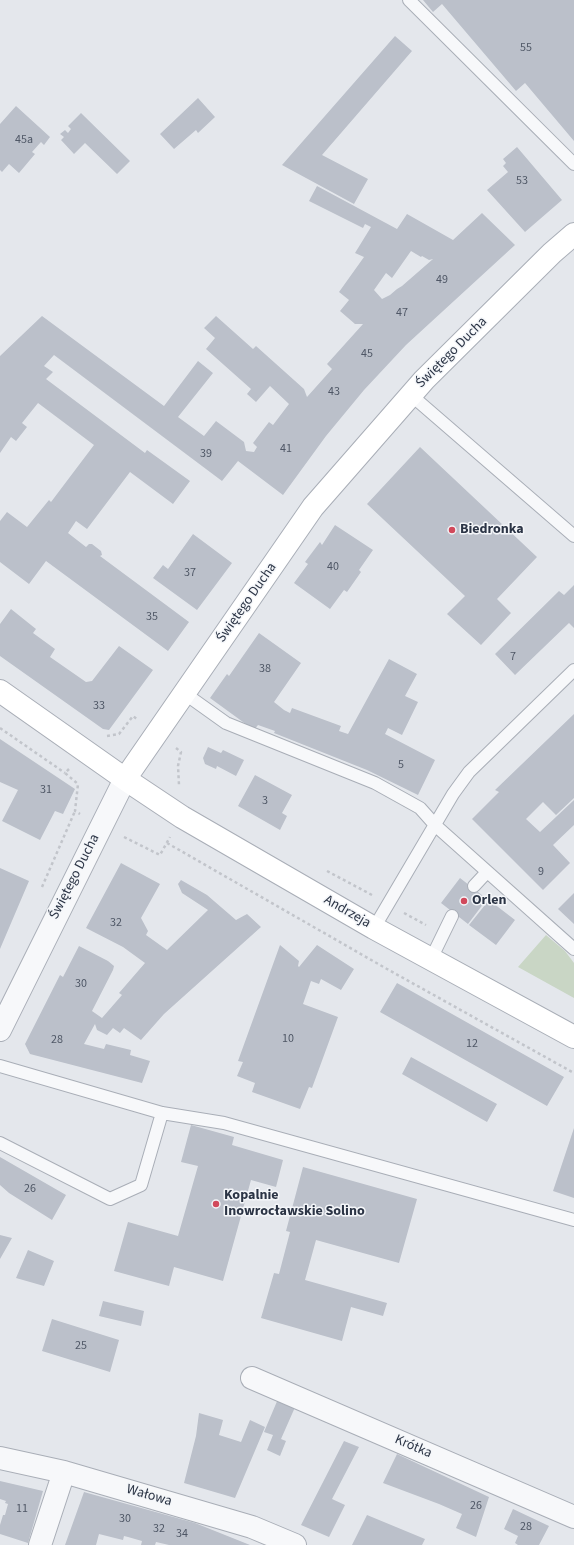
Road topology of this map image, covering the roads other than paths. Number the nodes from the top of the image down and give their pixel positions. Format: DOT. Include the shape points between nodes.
graph roads {
  1 [pos="409,0"];
  2 [pos="574,164"];
  3 [pos="574,234"];
  4 [pos="411,395"];
  5 [pos="574,536"];
  6 [pos="574,670"];
  7 [pos="0,691"];
  8 [pos="184,693"];
  9 [pos="125,779"];
  10 [pos="436,826"];
  11 [pos="487,872"];
  12 [pos="474,886"];
  13 [pos="452,916"];
  14 [pos="374,928"];
  15 [pos="574,949"];
  16 [pos="431,959"];
  17 [pos="0,1030"];
  18 [pos="574,1037"];
  19 [pos="0,1066"];
  20 [pos="162,1113"];
  21 [pos="0,1143"];
  22 [pos="574,1220"];
  23 [pos="252,1378"];
  24 [pos="0,1458"];
  25 [pos="64,1472"];
  26 [pos="574,1517"];
  27 [pos="40,1545"];
  28 [pos="295,1545"];
  1 -- 2 [label="lane"];
  3 -- 4 [label="street, Świętego Ducha"];
  4 -- 5 [label="lane"];
  4 -- 8 [label="street, Świętego Ducha" via="314,507"];
  6 -- 10 [label="lane" via="469,772 453,794"];
  7 -- 9 [label="street, Andrzeja"];
  8 -- 9 [label="street, Świętego Ducha"];
  8 -- 10 [label="lane" via="226,723 375,783 420,808"];
  9 -- 14 [label="street, Andrzeja" via="182,817"];
  9 -- 17 [label="street, Świętego Ducha"];
  10 -- 11 [label="lane"];
  10 -- 14 [label="lane"];
  11 -- 12 [label="lane"];
  11 -- 15 [label="lane"];
  13 -- 16 [label="lane"];
  14 -- 16 [label="street, Andrzeja"];
  16 -- 18 [label="street, Andrzeja"];
  19 -- 20 [label="lane"];
  20 -- 21 [label="lane" via="141,1185 110,1199"];
  20 -- 22 [label="lane" via="224,1123"];
  23 -- 26 [label="street, Krótka"];
  24 -- 25 [label="street, Wałowa"];
  25 -- 27 [label="street"];
  25 -- 28 [label="street, Wałowa" via="252,1527"];
}
